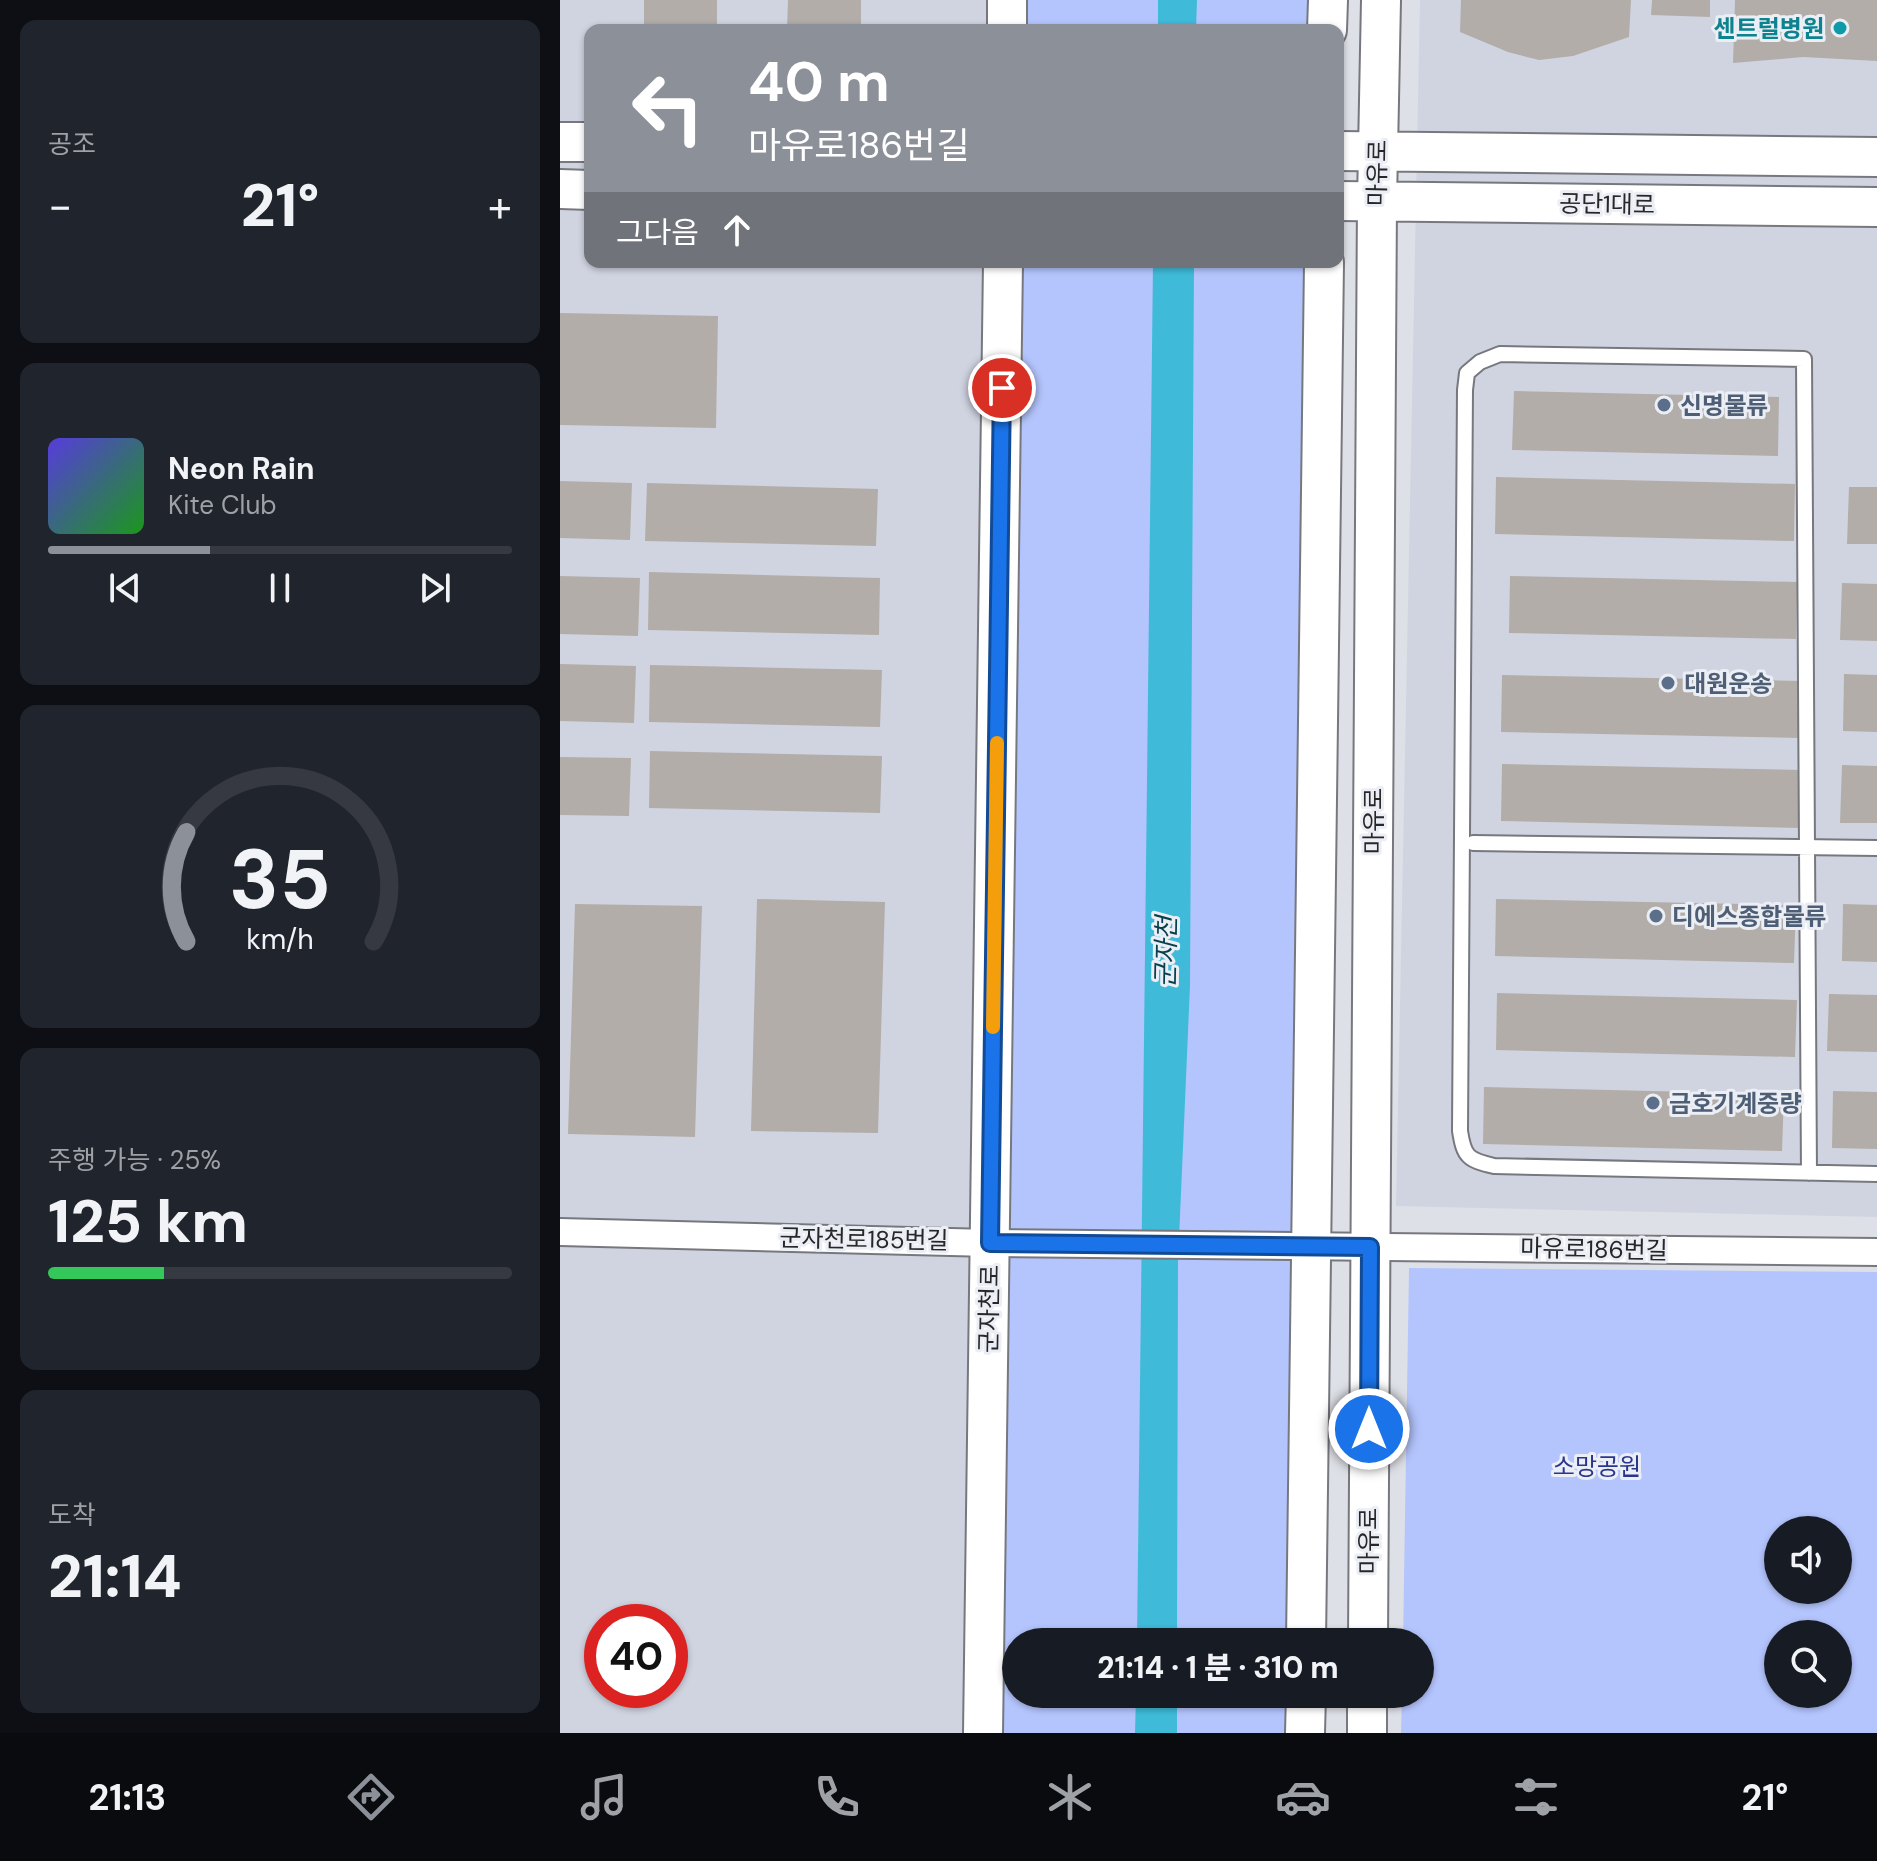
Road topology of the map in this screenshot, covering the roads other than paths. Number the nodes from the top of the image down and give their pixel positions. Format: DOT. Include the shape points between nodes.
graph roads {
  1 [pos="1007,0"];
  2 [pos="1328,0"];
  3 [pos="1381,0"];
  4 [pos="1007,24"];
  5 [pos="1327,24"];
  6 [pos="560,142"];
  7 [pos="584,142"];
  8 [pos="1344,151"];
  9 [pos="1378,152"];
  10 [pos="1877,157"];
  11 [pos="560,189"];
  12 [pos="584,190"];
  13 [pos="1344,201"];
  14 [pos="1377,201"];
  15 [pos="1877,207"];
  16 [pos="1003,268"];
  17 [pos="1324,268"];
  18 [pos="1473,843"];
  19 [pos="1807,847"];
  20 [pos="1877,848"];
  21 [pos="1809,1173"];
  22 [pos="1877,1174"];
  23 [pos="560,1232"];
  24 [pos="990,1243"];
  25 [pos="1311,1246"];
  26 [pos="1370,1247"];
  27 [pos="1877,1252"];
  28 [pos="1306,1628"];
  29 [pos="1368,1628"];
  30 [pos="1306,1708"];
  31 [pos="1367,1708"];
  32 [pos="983,1733"];
  33 [pos="1305,1733"];
  34 [pos="1367,1733"];
  1 -- 4 [label="street"];
  2 -- 5 [label="street"];
  3 -- 9 [label="street, 마유로"];
  6 -- 7 [label="street"];
  8 -- 9 [label="street"];
  9 -- 10 [label="street"];
  9 -- 14 [label="street, 마유로"];
  11 -- 12 [label="street"];
  13 -- 14 [label="street, 공단1대로"];
  14 -- 15 [label="street, 공단1대로"];
  14 -- 26 [label="street, 마유로"];
  16 -- 24 [label="street, 군자천로"];
  17 -- 25 [label="street"];
  18 -- 19 [label="lane"];
  19 -- 20 [label="lane"];
  19 -- 21 [label="lane"];
  19 -- 21 [label="lane" via="1804,359 1500,354 1480,362 1467,373 1465,390 1462,1145 1476,1162 1494,1166"];
  21 -- 22 [label="lane"];
  23 -- 24 [label="street, 군자천로185번길"];
  24 -- 25 [label="street, 군자천로185번길"];
  24 -- 32 [label="street, 군자천로"];
  25 -- 26 [label="street, 마유로186번길"];
  25 -- 28 [label="street"];
  26 -- 27 [label="street, 마유로186번길"];
  26 -- 29 [label="street, 마유로"];
  30 -- 33 [label="street"];
  31 -- 34 [label="street"];
}
